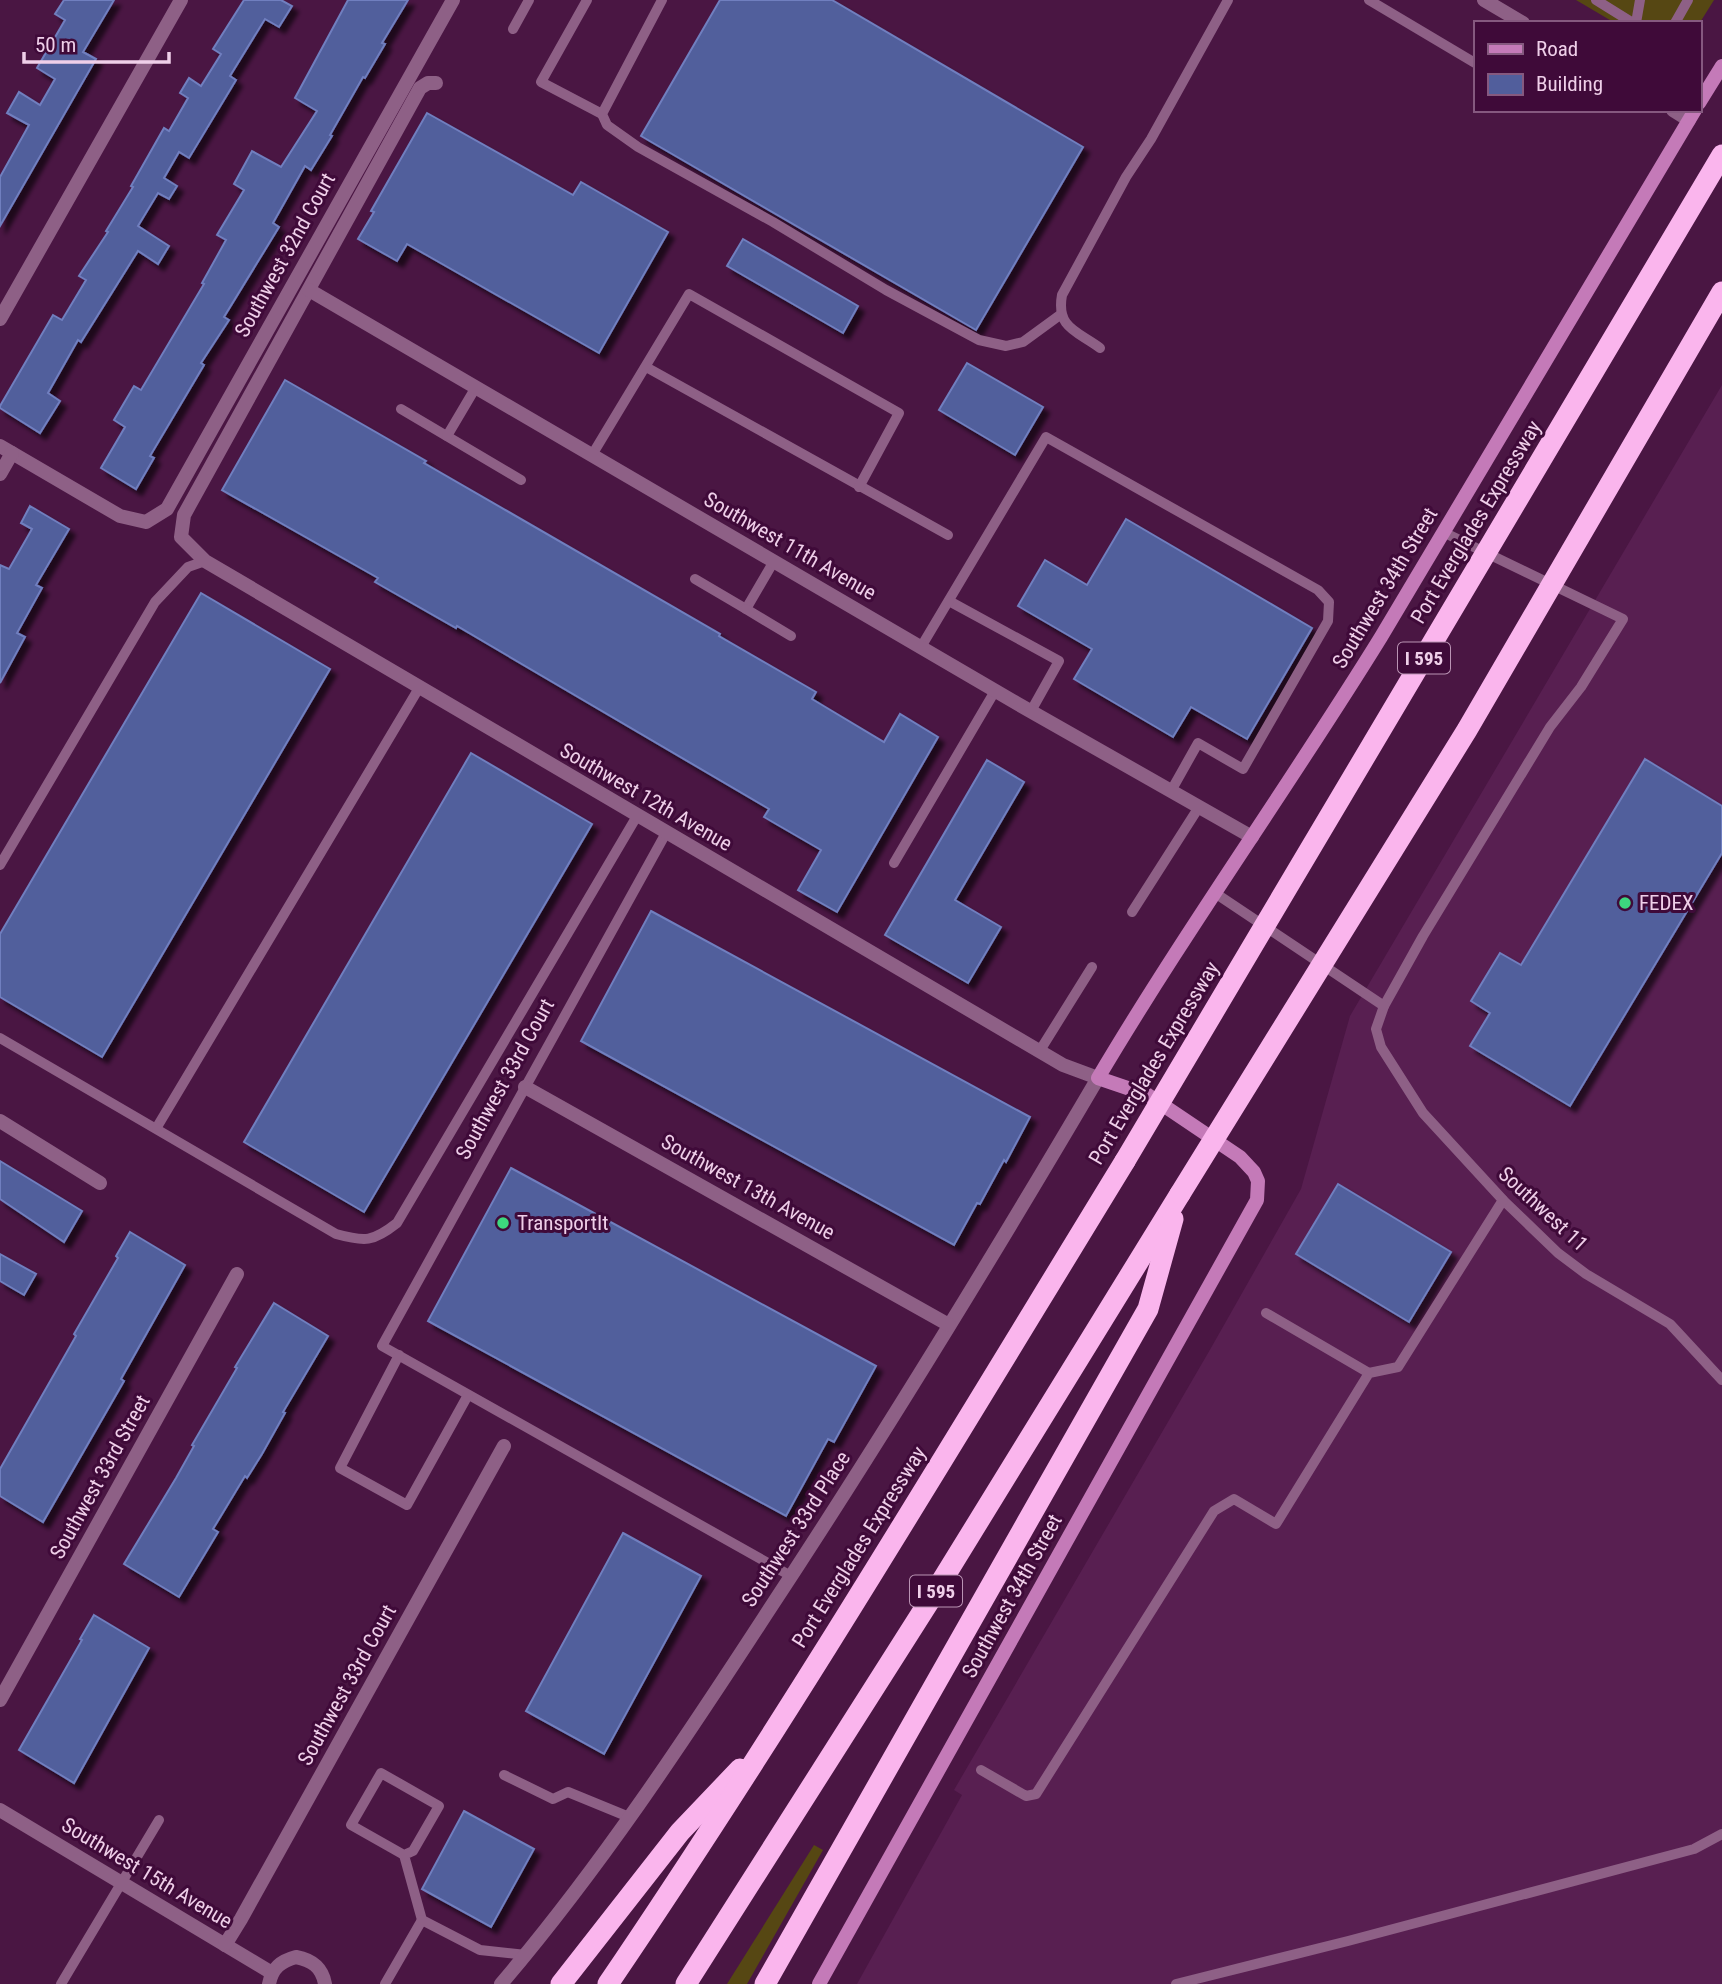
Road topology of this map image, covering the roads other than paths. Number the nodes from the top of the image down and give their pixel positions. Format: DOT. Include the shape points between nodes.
graph roads {
  1 [pos="181,0"];
  2 [pos="453,0"];
  3 [pos="529,0"];
  4 [pos="587,0"];
  5 [pos="662,0"];
  6 [pos="1228,0"];
  7 [pos="1368,0"];
  8 [pos="1483,0"];
  9 [pos="1596,0"];
  10 [pos="1640,0"];
  11 [pos="1688,0"];
  12 [pos="1520,21"];
  13 [pos="1632,21"];
  14 [pos="1635,21"];
  15 [pos="1676,21"];
  16 [pos="513,29"];
  17 [pos="1474,62"];
  18 [pos="1720,74"];
  19 [pos="436,83"];
  20 [pos="1701,100"];
  21 [pos="602,114"];
  22 [pos="1692,115"];
  23 [pos="1722,155"];
  24 [pos="309,290"];
  25 [pos="1722,292"];
  26 [pos="1060,315"];
  27 [pos="0,319"];
  28 [pos="1100,348"];
  29 [pos="646,367"];
  30 [pos="476,387"];
  31 [pos="401,409"];
  32 [pos="447,436"];
  33 [pos="6,450"];
  34 [pos="592,455"];
  35 [pos="0,474"];
  36 [pos="521,480"];
  37 [pos="859,487"];
  38 [pos="1443,533"];
  39 [pos="948,535"];
  40 [pos="181,537"];
  41 [pos="205,561"];
  42 [pos="774,561"];
  43 [pos="695,579"];
  44 [pos="948,601"];
  45 [pos="746,609"];
  46 [pos="791,636"];
  47 [pos="921,648"];
  48 [pos="419,688"];
  49 [pos="995,691"];
  50 [pos="1031,711"];
  51 [pos="1171,791"];
  52 [pos="1199,807"];
  53 [pos="637,816"];
  54 [pos="666,833"];
  55 [pos="1252,836"];
  56 [pos="894,863"];
  57 [pos="0,865"];
  58 [pos="1215,892"];
  59 [pos="1132,912"];
  60 [pos="1092,967"];
  61 [pos="1384,1006"];
  62 [pos="0,1038"];
  63 [pos="1039,1052"];
  64 [pos="1098,1078"];
  65 [pos="525,1087"];
  66 [pos="0,1121"];
  67 [pos="157,1127"];
  68 [pos="100,1183"];
  69 [pos="1180,1194"];
  70 [pos="1503,1200"];
  71 [pos="237,1275"];
  72 [pos="1266,1313"];
  73 [pos="949,1325"];
  74 [pos="399,1355"];
  75 [pos="1368,1373"];
  76 [pos="1722,1380"];
  77 [pos="468,1395"];
  78 [pos="504,1446"];
  79 [pos="791,1576"];
  80 [pos="0,1700"];
  81 [pos="773,1735"];
  82 [pos="981,1770"];
  83 [pos="504,1775"];
  84 [pos="0,1810"];
  85 [pos="629,1817"];
  86 [pos="159,1820"];
  87 [pos="1722,1834"];
  88 [pos="404,1856"];
  89 [pos="122,1883"];
  90 [pos="422,1920"];
  91 [pos="225,1945"];
  92 [pos="526,1955"];
  93 [pos="270,1978"];
  94 [pos="61,1984"];
  95 [pos="326,1984"];
  96 [pos="385,1984"];
  97 [pos="501,1984"];
  98 [pos="561,1984"];
  99 [pos="608,1984"];
  100 [pos="686,1984"];
  101 [pos="765,1984"];
  102 [pos="819,1984"];
  103 [pos="1176,1984"];
  1 -- 27 [label="street"];
  2 -- 33 [label="street, Southwest 32nd Court" via="167,509 146,522 120,516"];
  3 -- 16 [label="lane"];
  4 -- 21 [label="lane" via="541,82"];
  5 -- 21 [label="lane"];
  6 -- 26 [label="lane" via="1071,277 1062,295"];
  7 -- 17 [label="lane"];
  8 -- 12 [label="street"];
  9 -- 13 [label="lane"];
  10 -- 14 [label="lane"];
  11 -- 15 [label="lane"];
  18 -- 20 [label="street"];
  19 -- 24 [label="street, Southwest 32nd Court" via="420,88"];
  21 -- 26 [label="lane" via="607,125 638,147 979,340 1006,346 1023,342"];
  22 -- 38 [label="street, Southwest 34th Street"];
  23 -- 81 [label="highway, Port Everglades Expressway / I 595, bridge" via="1125,1161"];
  24 -- 30 [label="street, Southwest 11th Avenue"];
  24 -- 40 [label="street, Southwest 32nd Court" via="184,516"];
  25 -- 69 [label="highway, I 595, bridge" via="1467,730"];
  26 -- 28 [label="lane"];
  29 -- 34 [label="lane"];
  29 -- 37 [label="lane"];
  29 -- 37 [label="lane" via="689,293 899,413"];
  30 -- 32 [label="lane"];
  30 -- 34 [label="street, Southwest 11th Avenue"];
  31 -- 32 [label="lane"];
  32 -- 36 [label="lane"];
  33 -- 35 [label="street"];
  34 -- 42 [label="street, Southwest 11th Avenue"];
  37 -- 39 [label="lane"];
  38 -- 55 [label="street, Southwest 34th Street"];
  38 -- 61 [label="lane" via="1623,619 1550,727"];
  40 -- 41 [label="street, Southwest 12th Avenue"];
  41 -- 48 [label="street, Southwest 12th Avenue"];
  41 -- 57 [label="lane" via="188,567 155,602"];
  42 -- 45 [label="lane"];
  42 -- 47 [label="street, Southwest 11th Avenue"];
  43 -- 45 [label="lane"];
  44 -- 47 [label="lane"];
  44 -- 50 [label="lane" via="1059,661"];
  44 -- 51 [label="lane" via="1046,438 1318,590 1329,602 1328,621 1243,769 1198,744"];
  45 -- 46 [label="lane"];
  47 -- 49 [label="street, Southwest 11th Avenue"];
  48 -- 53 [label="street, Southwest 12th Avenue"];
  48 -- 67 [label="lane"];
  49 -- 50 [label="street, Southwest 11th Avenue"];
  49 -- 56 [label="lane"];
  50 -- 51 [label="street, Southwest 11th Avenue"];
  51 -- 52 [label="street, Southwest 11th Avenue"];
  52 -- 55 [label="street, Southwest 11th Avenue"];
  52 -- 59 [label="lane"];
  53 -- 54 [label="street, Southwest 12th Avenue"];
  53 -- 67 [label="lane" via="397,1223 382,1235 360,1240 337,1234"];
  54 -- 63 [label="street, Southwest 12th Avenue"];
  54 -- 65 [label="lane, Southwest 33rd Court"];
  55 -- 58 [label="street, Southwest 34th Street"];
  58 -- 61 [label="lane"];
  58 -- 64 [label="street, Southwest 34th Street"];
  60 -- 63 [label="lane"];
  61 -- 70 [label="lane, Southwest 11" via="1376,1029 1381,1047 1423,1113"];
  62 -- 67 [label="lane"];
  63 -- 64 [label="street, Southwest 12th Avenue"];
  64 -- 73 [label="street, Southwest 33rd Place"];
  64 -- 102 [label="street, Southwest 34th Street" via="1148,1095 1248,1164 1258,1181 1254,1209"];
  65 -- 73 [label="street, Southwest 13th Avenue"];
  65 -- 74 [label="lane, Southwest 33rd Court" via="382,1346"];
  66 -- 68 [label="street"];
  69 -- 100 [label="highway, I 595"];
  69 -- 101 [label="highway" via="1148,1309"];
  70 -- 75 [label="lane" via="1398,1367"];
  70 -- 76 [label="lane, Southwest 11" via="1586,1274 1670,1324"];
  71 -- 80 [label="street, Southwest 33rd Street"];
  72 -- 75 [label="lane"];
  73 -- 79 [label="street, Southwest 33rd Place"];
  74 -- 77 [label="lane"];
  74 -- 77 [label="lane" via="340,1468 407,1504"];
  75 -- 82 [label="lane" via="1276,1524 1234,1499 1214,1511 1036,1794 1026,1796"];
  77 -- 79 [label="lane"];
  78 -- 91 [label="street, Southwest 33rd Court"];
  79 -- 85 [label="street, Southwest 33rd Place"];
  81 -- 98 [label="highway" via="680,1832"];
  81 -- 99 [label="highway, Port Everglades Expressway / I 595"];
  83 -- 85 [label="lane" via="553,1799 568,1792"];
  84 -- 89 [label="street, Southwest 15th Avenue"];
  85 -- 92 [label="street, Southwest 33rd Place"];
  86 -- 89 [label="lane"];
  87 -- 103 [label="lane" via="1694,1849"];
  88 -- 88 [label="lane" via="351,1825 381,1773 439,1806 414,1852"];
  88 -- 90 [label="lane"];
  89 -- 91 [label="street, Southwest 15th Avenue"];
  89 -- 94 [label="lane"];
  90 -- 92 [label="lane" via="480,1950"];
  90 -- 96 [label="lane"];
  91 -- 93 [label="street, Southwest 15th Avenue"];
  92 -- 97 [label="street, Southwest 33rd Place"];
  93 -- 95 [label="street, Southwest 15th Avenue" via="286,1960 306,1959 321,1971"];
}
